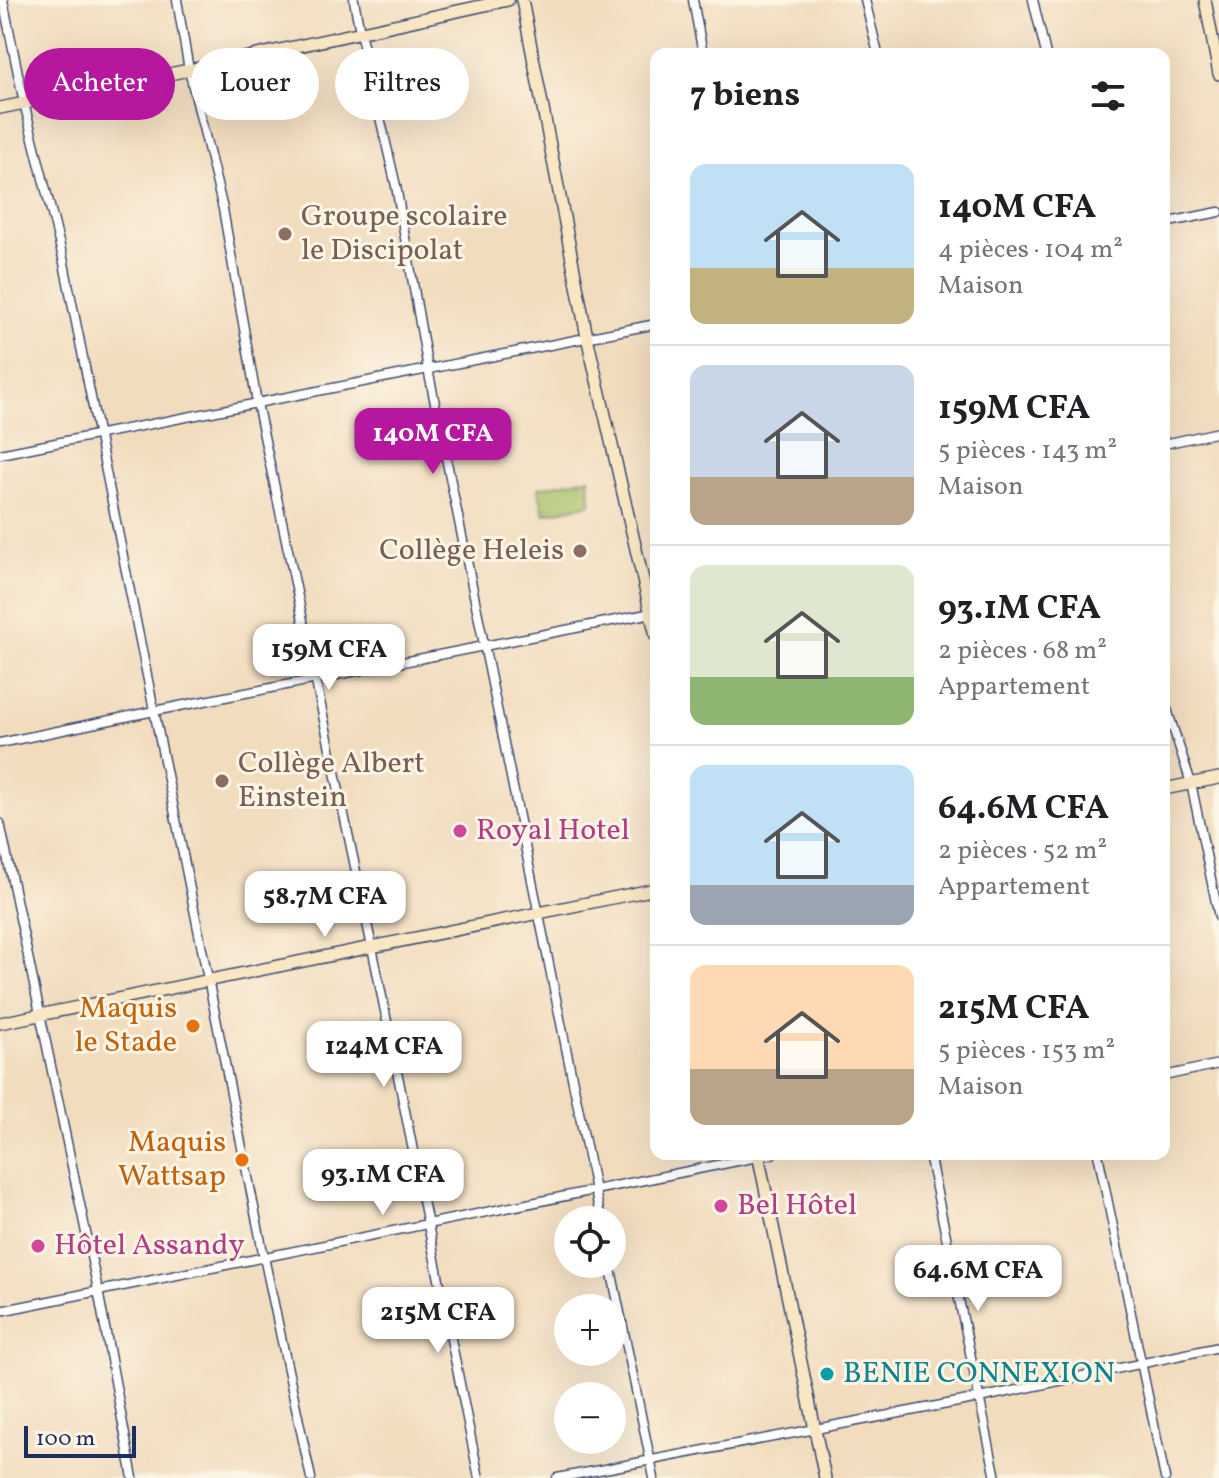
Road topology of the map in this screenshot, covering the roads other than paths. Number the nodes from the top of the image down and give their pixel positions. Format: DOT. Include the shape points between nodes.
graph roads {
  1 [pos="3,0"];
  2 [pos="177,0"];
  3 [pos="354,0"];
  4 [pos="508,0"];
  5 [pos="522,0"];
  6 [pos="693,0"];
  7 [pos="865,0"];
  8 [pos="1033,0"];
  9 [pos="1205,0"];
  10 [pos="360,32"];
  11 [pos="702,48"];
  12 [pos="877,48"];
  13 [pos="1045,48"];
  14 [pos="189,70"];
  15 [pos="175,73"];
  16 [pos="1219,74"];
  17 [pos="24,103"];
  18 [pos="0,108"];
  19 [pos="28,120"];
  20 [pos="1219,212"];
  21 [pos="1170,222"];
  22 [pos="650,325"];
  23 [pos="587,337"];
  24 [pos="428,369"];
  25 [pos="257,403"];
  26 [pos="1219,432"];
  27 [pos="99,434"];
  28 [pos="1170,443"];
  29 [pos="0,454"];
  30 [pos="650,605"];
  31 [pos="650,613"];
  32 [pos="484,645"];
  33 [pos="316,679"];
  34 [pos="154,711"];
  35 [pos="1170,718"];
  36 [pos="0,743"];
  37 [pos="1219,778"];
  38 [pos="1191,783"];
  39 [pos="1170,788"];
  40 [pos="0,823"];
  41 [pos="650,890"];
  42 [pos="539,913"];
  43 [pos="1219,917"];
  44 [pos="372,947"];
  45 [pos="209,981"];
  46 [pos="40,1015"];
  47 [pos="0,1023"];
  48 [pos="1219,1064"];
  49 [pos="1170,1075"];
  50 [pos="736,1160"];
  51 [pos="760,1160"];
  52 [pos="930,1160"];
  53 [pos="1099,1160"];
  54 [pos="595,1190"];
  55 [pos="598,1206"];
  56 [pos="428,1225"];
  57 [pos="264,1257"];
  58 [pos="613,1278"];
  59 [pos="98,1290"];
  60 [pos="0,1311"];
  61 [pos="1219,1347"];
  62 [pos="1141,1363"];
  63 [pos="979,1398"];
  64 [pos="815,1430"];
  65 [pos="650,1461"];
  66 [pos="133,1478"];
  67 [pos="311,1478"];
  68 [pos="479,1478"];
  69 [pos="557,1478"];
  70 [pos="654,1478"];
  71 [pos="825,1478"];
  72 [pos="996,1478"];
  73 [pos="1165,1478"];
  1 -- 17 [label="street"];
  2 -- 14 [label="street"];
  3 -- 10 [label="street"];
  4 -- 10 [label="street"];
  5 -- 23 [label="street"];
  6 -- 11 [label="street"];
  7 -- 12 [label="street"];
  8 -- 13 [label="street"];
  9 -- 16 [label="street"];
  10 -- 14 [label="street"];
  10 -- 24 [label="street" via="396,186"];
  14 -- 15 [label="street"];
  14 -- 25 [label="street" via="223,209"];
  17 -- 18 [label="street"];
  19 -- 27 [label="street"];
  20 -- 21 [label="street"];
  22 -- 23 [label="street"];
  23 -- 24 [label="street"];
  23 -- 30 [label="street"];
  24 -- 25 [label="street"];
  24 -- 32 [label="street"];
  25 -- 27 [label="street"];
  25 -- 33 [label="street"];
  26 -- 28 [label="street"];
  27 -- 29 [label="street"];
  27 -- 34 [label="street"];
  31 -- 32 [label="street"];
  32 -- 33 [label="street"];
  32 -- 42 [label="street"];
  33 -- 34 [label="street"];
  33 -- 44 [label="street"];
  34 -- 36 [label="street"];
  34 -- 45 [label="street"];
  35 -- 38 [label="street"];
  37 -- 38 [label="street"];
  38 -- 39 [label="street"];
  38 -- 43 [label="street"];
  40 -- 46 [label="street"];
  41 -- 42 [label="street"];
  42 -- 44 [label="street"];
  42 -- 54 [label="street"];
  44 -- 45 [label="street"];
  44 -- 56 [label="street"];
  45 -- 46 [label="street"];
  45 -- 57 [label="street"];
  46 -- 47 [label="street"];
  46 -- 59 [label="street"];
  48 -- 49 [label="street"];
  50 -- 54 [label="street"];
  51 -- 64 [label="street"];
  52 -- 63 [label="street"];
  53 -- 62 [label="street"];
  54 -- 55 [label="street"];
  54 -- 56 [label="street"];
  56 -- 57 [label="street"];
  56 -- 68 [label="street"];
  57 -- 59 [label="street"];
  57 -- 67 [label="street"];
  58 -- 65 [label="street"];
  59 -- 60 [label="street"];
  59 -- 66 [label="street"];
  61 -- 62 [label="street"];
  62 -- 63 [label="street"];
  62 -- 73 [label="street"];
  63 -- 64 [label="street"];
  63 -- 72 [label="street"];
  64 -- 65 [label="street"];
  64 -- 71 [label="street"];
  65 -- 69 [label="street"];
  65 -- 70 [label="street"];
}
